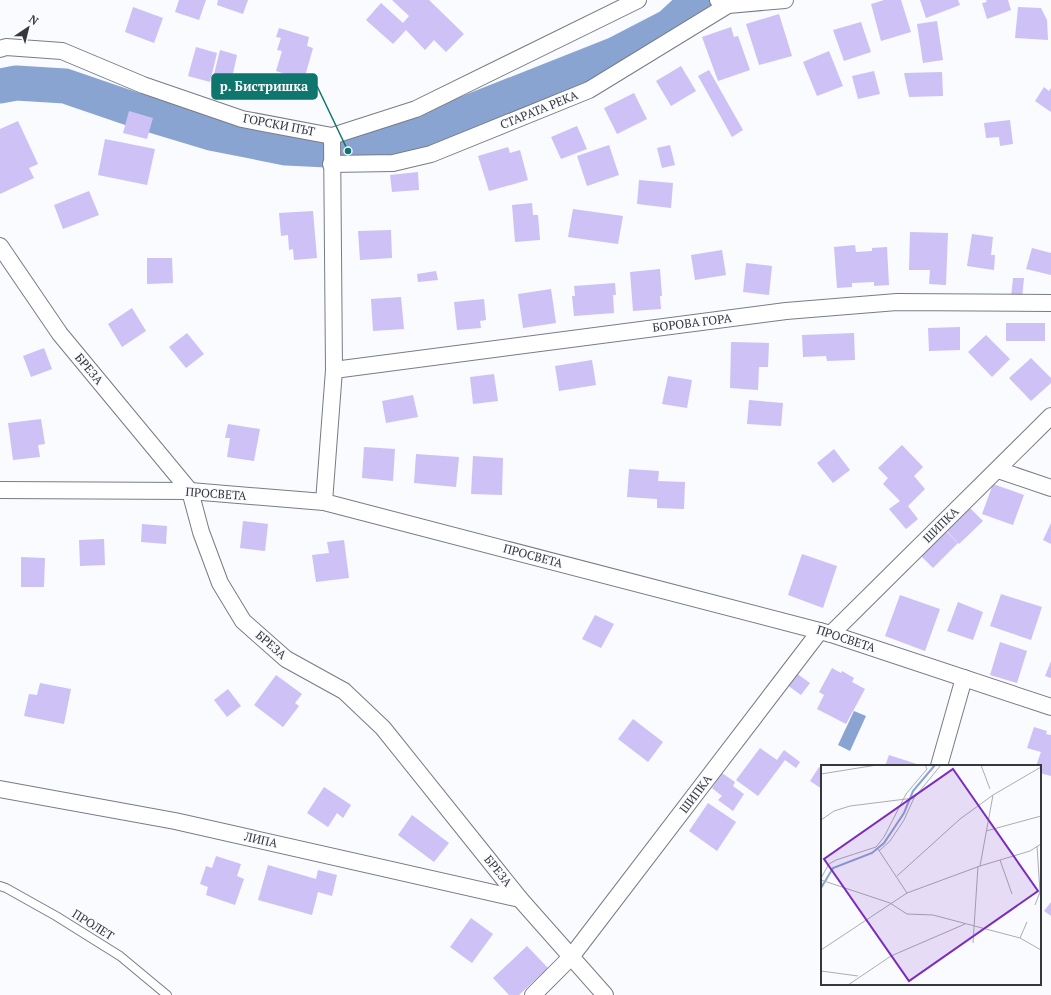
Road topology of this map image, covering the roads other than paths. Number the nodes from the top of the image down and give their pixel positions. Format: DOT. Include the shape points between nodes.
graph roads {
  1 [pos="638,0"];
  2 [pos="785,0"];
  3 [pos="724,3"];
  4 [pos="0,49"];
  5 [pos="332,136"];
  6 [pos="331,164"];
  7 [pos="0,246"];
  8 [pos="1051,303"];
  9 [pos="334,370"];
  10 [pos="1051,416"];
  11 [pos="998,470"];
  12 [pos="1051,488"];
  13 [pos="0,490"];
  14 [pos="190,491"];
  15 [pos="324,502"];
  16 [pos="826,632"];
  17 [pos="964,678"];
  18 [pos="1051,707"];
  19 [pos="939,765"];
  20 [pos="0,789"];
  21 [pos="0,886"];
  22 [pos="520,899"];
  23 [pos="571,957"];
  24 [pos="167,995"];
  25 [pos="533,995"];
  26 [pos="605,995"];
  1 -- 5 [label="street, ГОРСКИ ПЪТ" via="416,109"];
  2 -- 3 [label="street"];
  3 -- 6 [label="street, СТАРАТА РЕКА" via="589,90 431,154 393,163"];
  4 -- 5 [label="street, ГОРСКИ ПЪТ" via="6,47 62,51 143,84 242,119"];
  5 -- 6 [label="street"];
  6 -- 9 [label="street"];
  7 -- 14 [label="street, БРЕЗА" via="60,334"];
  8 -- 9 [label="street, БОРОВА ГОРА" via="897,302 786,311"];
  9 -- 15 [label="street"];
  10 -- 11 [label="street, ШИПКА"];
  11 -- 12 [label="street"];
  11 -- 16 [label="street, ШИПКА"];
  13 -- 14 [label="street, ПРОСВЕТА"];
  14 -- 15 [label="street, ПРОСВЕТА"];
  14 -- 22 [label="street, БРЕЗА" via="201,532 220,583 243,621 286,659 344,692 383,728"];
  15 -- 16 [label="street, ПРОСВЕТА"];
  16 -- 17 [label="street, ПРОСВЕТА"];
  16 -- 23 [label="street, ШИПКА"];
  17 -- 18 [label="street, ПРОСВЕТА"];
  17 -- 19 [label="street"];
  20 -- 22 [label="street, ЛИПА" via="175,821"];
  21 -- 24 [label="lane, ПРОЛЕТ" via="56,916 120,956"];
  22 -- 23 [label="street, БРЕЗА"];
  23 -- 25 [label="street, ШИПКА"];
  23 -- 26 [label="street, БРЕЗА"];
}
